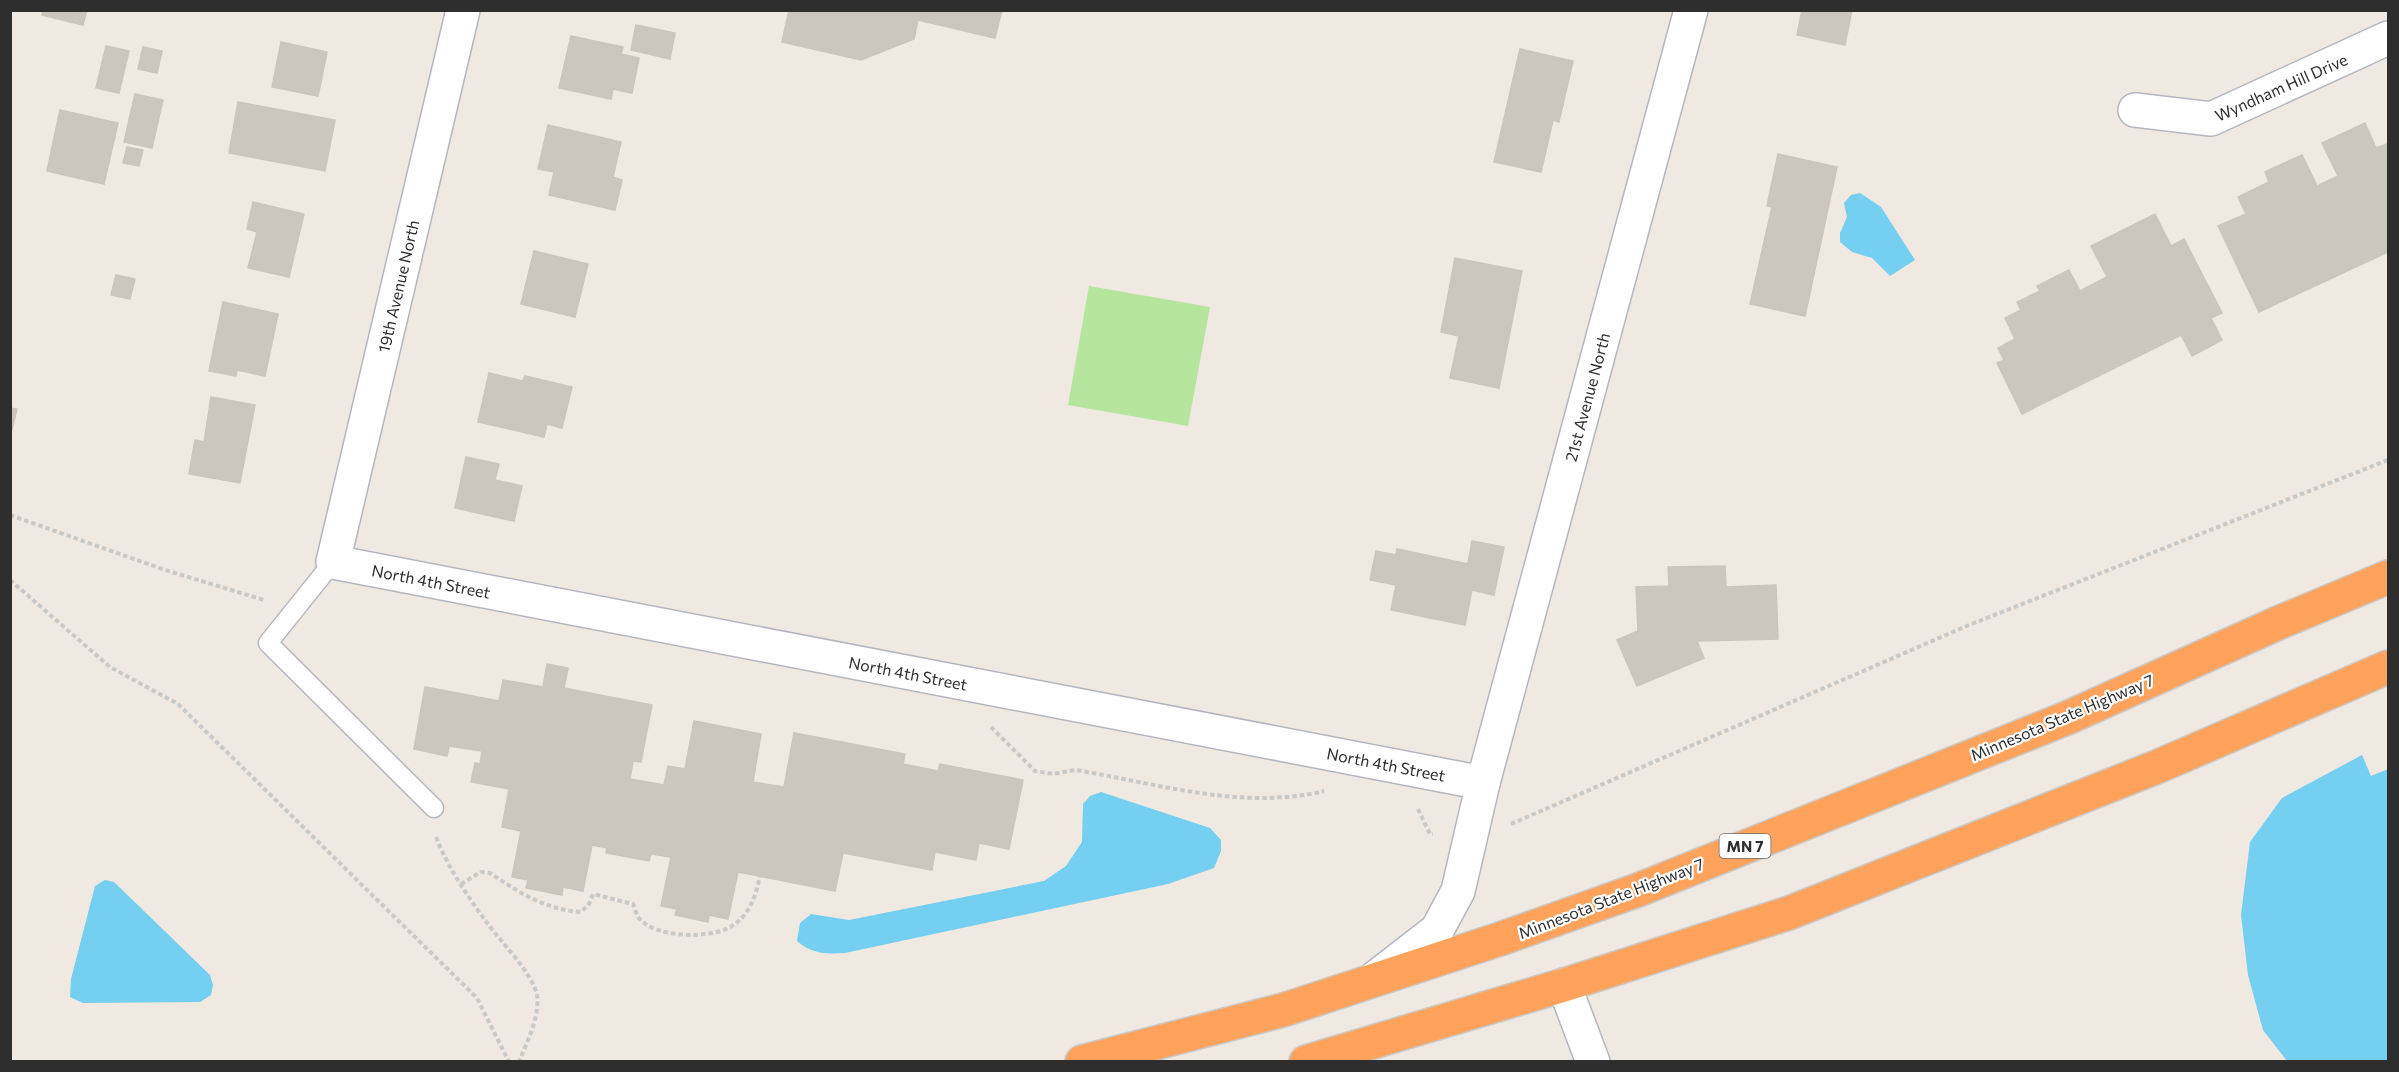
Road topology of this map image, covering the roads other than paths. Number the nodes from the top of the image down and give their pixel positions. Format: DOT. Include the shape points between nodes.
graph roads {
  1 [pos="463,10"];
  2 [pos="1691,10"];
  3 [pos="2388,38"];
  4 [pos="2135,110"];
  5 [pos="333,562"];
  6 [pos="2388,577"];
  7 [pos="2388,667"];
  8 [pos="1484,783"];
  9 [pos="434,808"];
  10 [pos="1370,981"];
  11 [pos="1564,985"];
  12 [pos="1082,1062"];
  13 [pos="1306,1062"];
  14 [pos="1593,1062"];
  1 -- 5 [label="street, 19th Avenue North"];
  2 -- 8 [label="street, 21st Avenue North"];
  3 -- 4 [label="street, Wyndham Hill Drive" via="2211,119"];
  5 -- 8 [label="street, North 4th Street"];
  5 -- 9 [label="lane" via="268,643"];
  6 -- 10 [label="highway, Minnesota State Highway 7 / MN 7" via="2278,622 2067,718 1638,890"];
  7 -- 11 [label="highway" via="2159,766 1788,913"];
  8 -- 10 [label="street, 21st Avenue North" via="1458,891 1437,930"];
  10 -- 12 [label="highway, Minnesota State Highway 7 / MN 7" via="1283,1010"];
  11 -- 13 [label="highway"];
  11 -- 14 [label="street"];
}
